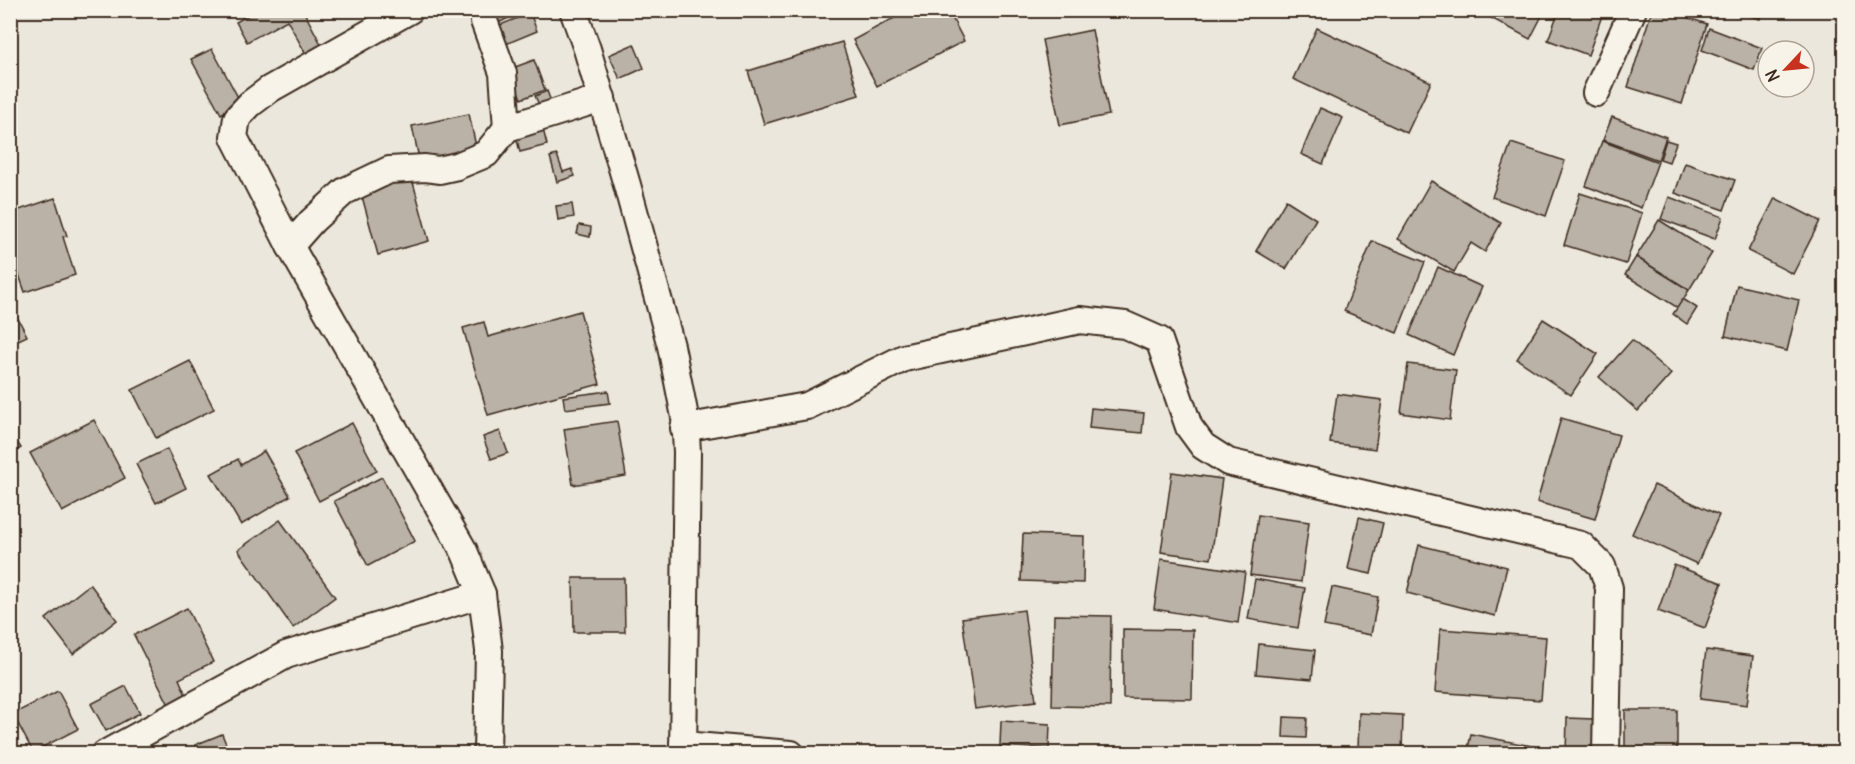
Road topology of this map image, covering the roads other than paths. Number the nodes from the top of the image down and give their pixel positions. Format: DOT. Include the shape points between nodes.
graph roads {
  1 [pos="410,10"];
  2 [pos="483,10"];
  3 [pos="573,10"];
  4 [pos="1633,10"];
  5 [pos="1596,93"];
  6 [pos="602,98"];
  7 [pos="507,128"];
  8 [pos="290,246"];
  9 [pos="684,428"];
  10 [pos="482,594"];
  11 [pos="683,749"];
  12 [pos="105,753"];
  13 [pos="487,753"];
  14 [pos="791,753"];
  15 [pos="1606,753"];
  1 -- 8 [label="street" via="270,89 237,118 234,137"];
  2 -- 7 [label="street" via="503,73"];
  3 -- 6 [label="street"];
  4 -- 5 [label="street"];
  6 -- 7 [label="street"];
  6 -- 9 [label="street" via="671,346"];
  7 -- 8 [label="street" via="486,154 472,161 439,170 389,170 345,191"];
  8 -- 10 [label="street" via="464,551"];
  9 -- 11 [label="street" via="687,452"];
  9 -- 15 [label="street" via="807,406 904,357 1080,320 1125,325 1159,340 1189,427 1203,446 1228,462 1581,545 1602,566 1609,588"];
  10 -- 12 [label="street" via="286,655"];
  10 -- 13 [label="street" via="489,651"];
  11 -- 14 [label="street"];
}
